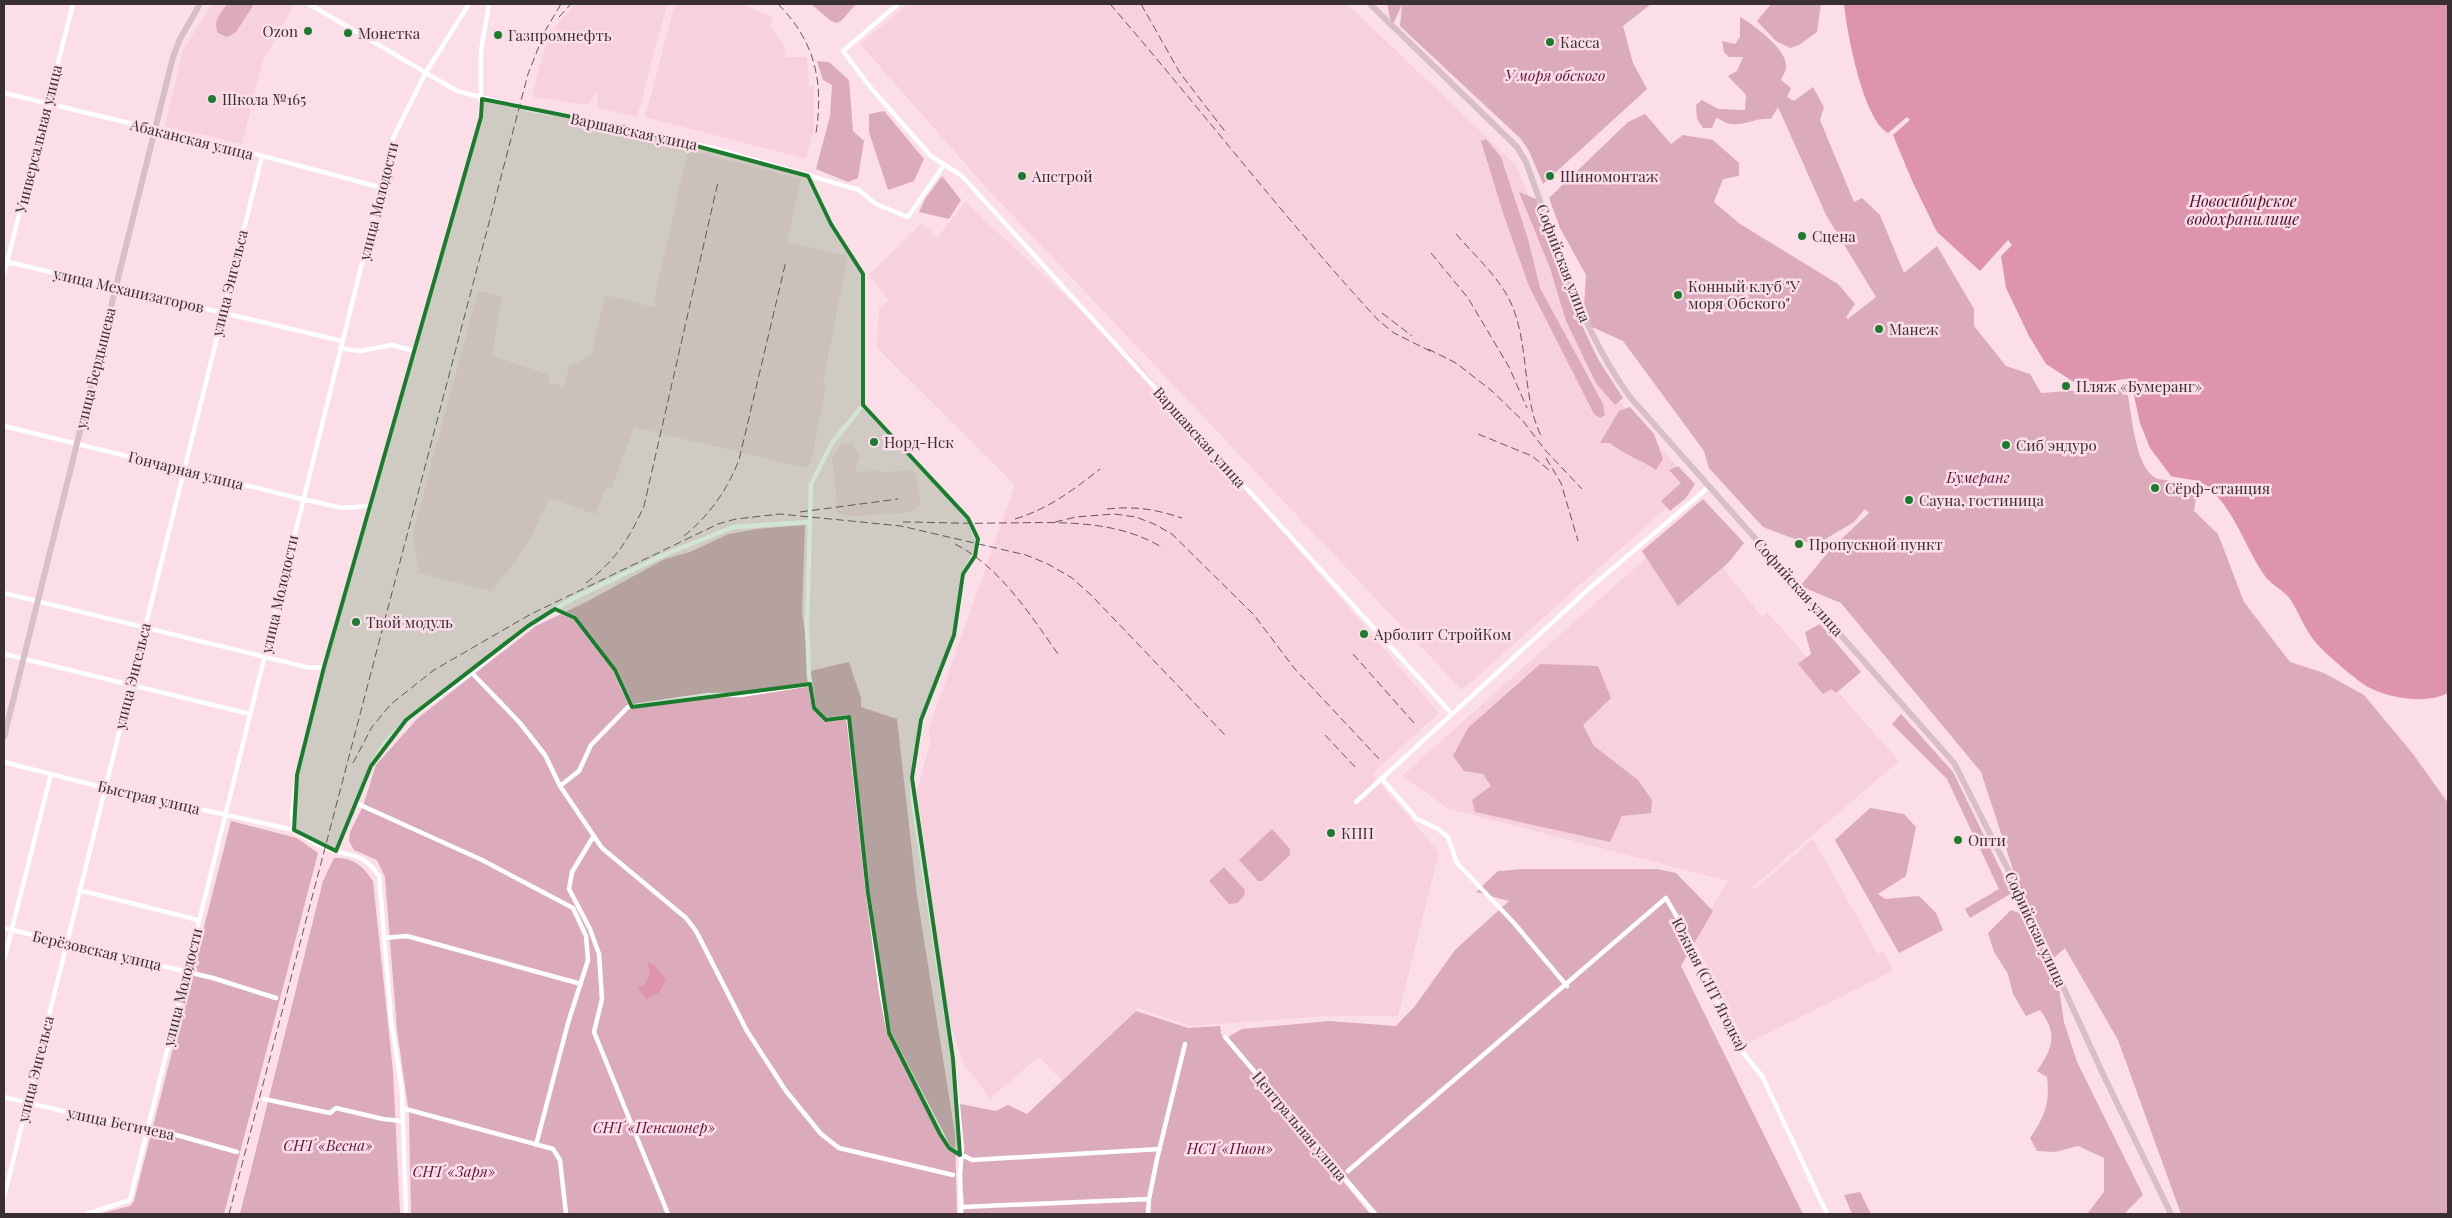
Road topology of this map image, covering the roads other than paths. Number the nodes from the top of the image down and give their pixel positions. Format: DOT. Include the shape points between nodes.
graph roads {
  1 [pos="73,4"];
  2 [pos="200,4"];
  3 [pos="309,4"];
  4 [pos="469,4"];
  5 [pos="489,4"];
  6 [pos="898,4"];
  7 [pos="1370,4"];
  8 [pos="426,72"];
  9 [pos="4,93"];
  10 [pos="482,99"];
  11 [pos="46,103"];
  12 [pos="154,130"];
  13 [pos="262,156"];
  14 [pos="944,165"];
  15 [pos="808,176"];
  16 [pos="379,187"];
  17 [pos="5,261"];
  18 [pos="4,274"];
  19 [pos="115,286"];
  20 [pos="222,312"];
  21 [pos="342,341"];
  22 [pos="340,348"];
  23 [pos="414,351"];
  24 [pos="863,405"];
  25 [pos="4,426"];
  26 [pos="76,443"];
  27 [pos="184,470"];
  28 [pos="1710,486"];
  29 [pos="302,499"];
  30 [pos="368,506"];
  31 [pos="810,522"];
  32 [pos="4,593"];
  33 [pos="38,601"];
  34 [pos="555,610"];
  35 [pos="144,628"];
  36 [pos="4,654"];
  37 [pos="265,657"];
  38 [pos="23,659"];
  39 [pos="324,667"];
  40 [pos="471,672"];
  41 [pos="130,684"];
  42 [pos="810,684"];
  43 [pos="632,707"];
  44 [pos="250,714"];
  45 [pos="1452,714"];
  46 [pos="4,737"];
  47 [pos="4,762"];
  48 [pos="51,774"];
  49 [pos="1381,778"];
  50 [pos="560,786"];
  51 [pos="105,788"];
  52 [pos="1356,802"];
  53 [pos="356,803"];
  54 [pos="225,815"];
  55 [pos="294,830"];
  56 [pos="593,837"];
  57 [pos="336,851"];
  58 [pos="79,890"];
  59 [pos="198,920"];
  60 [pos="4,928"];
  61 [pos="11,930"];
  62 [pos="384,938"];
  63 [pos="66,943"];
  64 [pos="4,960"];
  65 [pos="186,972"];
  66 [pos="581,984"];
  67 [pos="1566,986"];
  68 [pos="276,998"];
  69 [pos="1225,1037"];
  70 [pos="1185,1044"];
  71 [pos="4,1097"];
  72 [pos="264,1099"];
  73 [pos="26,1102"];
  74 [pos="402,1108"];
  75 [pos="402,1121"];
  76 [pos="146,1131"];
  77 [pos="536,1145"];
  78 [pos="1160,1149"];
  79 [pos="237,1152"];
  80 [pos="960,1155"];
  81 [pos="1348,1171"];
  82 [pos="953,1175"];
  83 [pos="4,1197"];
  84 [pos="1149,1198"];
  85 [pos="962,1207"];
  86 [pos="87,1214"];
  87 [pos="406,1214"];
  88 [pos="566,1214"];
  89 [pos="668,1214"];
  90 [pos="961,1214"];
  91 [pos="1148,1214"];
  92 [pos="1375,1214"];
  93 [pos="1827,1214"];
  94 [pos="2171,1214"];
  1 -- 11 [label="street, Универсальная улица"];
  2 -- 12 [label="main road, улица Бердышева" via="176,47"];
  3 -- 8 [label="street, Варшавская улица"];
  4 -- 8 [label="street, улица Молодости"];
  5 -- 10 [label="street" via="480,58"];
  6 -- 14 [label="street, Варшавская улица" via="843,51 931,156"];
  7 -- 28 [label="main road, Софийская улица" via="1517,147 1526,162 1574,297 1598,348 1632,399"];
  8 -- 10 [label="street, Варшавская улица" via="457,91"];
  8 -- 16 [label="street, улица Молодости" via="393,138"];
  9 -- 11 [label="street, Абаканская улица"];
  10 -- 15 [label="street, Варшавская улица" via="717,149"];
  10 -- 23 [label="street" via="481,117"];
  11 -- 12 [label="street, Абаканская улица"];
  11 -- 17 [label="street, Универсальная улица"];
  12 -- 13 [label="street, Абаканская улица"];
  12 -- 19 [label="main road, улица Бердышева"];
  13 -- 16 [label="street, Абаканская улица"];
  13 -- 20 [label="street, улица Энгельса"];
  14 -- 15 [label="street, Варшавская улица" via="908,217 876,204 859,190"];
  14 -- 45 [label="street, Варшавская улица" via="962,176"];
  15 -- 24 [label="street" via="832,224 863,274"];
  16 -- 21 [label="street, улица Молодости"];
  17 -- 18 [label="street, Универсальная улица"];
  17 -- 19 [label="street, улица Механизаторов"];
  19 -- 20 [label="street, улица Механизаторов"];
  19 -- 26 [label="main road, улица Бердышева"];
  20 -- 21 [label="street, улица Механизаторов"];
  20 -- 27 [label="street, улица Энгельса"];
  21 -- 22 [label="street, улица Молодости"];
  22 -- 23 [label="street" via="360,351 392,345"];
  22 -- 29 [label="street, улица Молодости"];
  23 -- 30 [label="street"];
  24 -- 31 [label="street" via="832,443 811,484"];
  24 -- 80 [label="street" via="968,518 979,545 963,574 954,635 921,720 912,778 953,1059 962,1148"];
  25 -- 26 [label="street, Гончарная улица"];
  26 -- 27 [label="street, Гончарная улица"];
  26 -- 33 [label="main road, улица Бердышева"];
  27 -- 29 [label="street, Гончарная улица"];
  27 -- 35 [label="street, улица Энгельса"];
  28 -- 45 [label="street" via="1592,586"];
  28 -- 94 [label="main road, Софийская улица" via="1954,763 2022,897"];
  29 -- 30 [label="street, Гончарная улица" via="342,508"];
  29 -- 37 [label="street, улица Молодости"];
  30 -- 39 [label="street"];
  31 -- 34 [label="street" via="734,527 666,554"];
  31 -- 42 [label="street" via="807,626"];
  32 -- 33 [label="street"];
  33 -- 35 [label="street"];
  33 -- 38 [label="main road, улица Бердышева"];
  34 -- 40 [label="street" via="528,626"];
  34 -- 43 [label="street" via="575,618 615,670"];
  35 -- 37 [label="street"];
  35 -- 41 [label="street, улица Энгельса"];
  36 -- 38 [label="street"];
  37 -- 39 [label="street" via="310,668"];
  37 -- 44 [label="street, улица Молодости"];
  38 -- 41 [label="street"];
  38 -- 46 [label="main road, улица Бердышева"];
  39 -- 55 [label="street" via="297,775 292,815"];
  40 -- 50 [label="street" via="520,723 544,755"];
  40 -- 53 [label="street" via="406,720 371,766"];
  41 -- 44 [label="street"];
  41 -- 51 [label="street, улица Энгельса"];
  42 -- 43 [label="street"];
  42 -- 80 [label="street" via="814,708 826,720 847,717 849,722 868,893 889,1033 940,1134 949,1148"];
  43 -- 50 [label="street" via="628,707 592,745 579,771"];
  44 -- 54 [label="street, улица Молодости"];
  45 -- 49 [label="street"];
  47 -- 48 [label="street, Быстрая улица"];
  48 -- 51 [label="street, Быстрая улица"];
  48 -- 61 [label="street"];
  49 -- 52 [label="street"];
  49 -- 67 [label="street" via="1417,819 1448,837 1458,863"];
  50 -- 56 [label="street"];
  51 -- 54 [label="street, Быстрая улица"];
  51 -- 58 [label="street, улица Энгельса"];
  53 -- 57 [label="street"];
  53 -- 66 [label="street" via="482,860 573,908 586,936 588,960"];
  54 -- 55 [label="street, Быстрая улица"];
  54 -- 59 [label="street, улица Молодости"];
  55 -- 57 [label="street, Быстрая улица" via="312,842"];
  56 -- 82 [label="street" via="686,918 696,931 747,1031 786,1091 821,1134 839,1148"];
  56 -- 89 [label="street" via="572,872 569,890 599,954 602,998 594,1032"];
  57 -- 62 [label="street, Быстрая улица" via="370,863 379,876"];
  58 -- 59 [label="street"];
  58 -- 63 [label="street, улица Энгельса"];
  59 -- 65 [label="street, улица Молодости"];
  60 -- 61 [label="street, Берёзовская улица"];
  61 -- 63 [label="street, Берёзовская улица"];
  61 -- 64 [label="street"];
  62 -- 66 [label="street" via="406,936"];
  62 -- 74 [label="street, Быстрая улица"];
  63 -- 65 [label="street, Берёзовская улица"];
  63 -- 73 [label="street, улица Энгельса"];
  65 -- 68 [label="street, Берёзовская улица"];
  65 -- 76 [label="street, улица Молодости"];
  66 -- 77 [label="street"];
  67 -- 81 [label="street"];
  67 -- 93 [label="street, Южная (СНТ Ягодка)" via="1666,898 1690,938 1740,1048 1762,1076"];
  69 -- 92 [label="street, Центральная улица"];
  70 -- 78 [label="street"];
  71 -- 73 [label="street, улица Бегичева"];
  72 -- 75 [label="street" via="330,1114 336,1108"];
  73 -- 76 [label="street, улица Бегичева"];
  73 -- 83 [label="street, улица Энгельса"];
  74 -- 75 [label="street, Быстрая улица"];
  74 -- 77 [label="street"];
  75 -- 87 [label="street, Быстрая улица"];
  76 -- 79 [label="street, улица Бегичева" via="173,1134"];
  76 -- 86 [label="street, улица Молодости" via="130,1200"];
  77 -- 88 [label="street" via="553,1149 560,1160"];
  78 -- 80 [label="street" via="972,1160"];
  78 -- 84 [label="street"];
  80 -- 85 [label="street"];
  84 -- 85 [label="street"];
  84 -- 91 [label="street"];
  85 -- 90 [label="street"];
}
